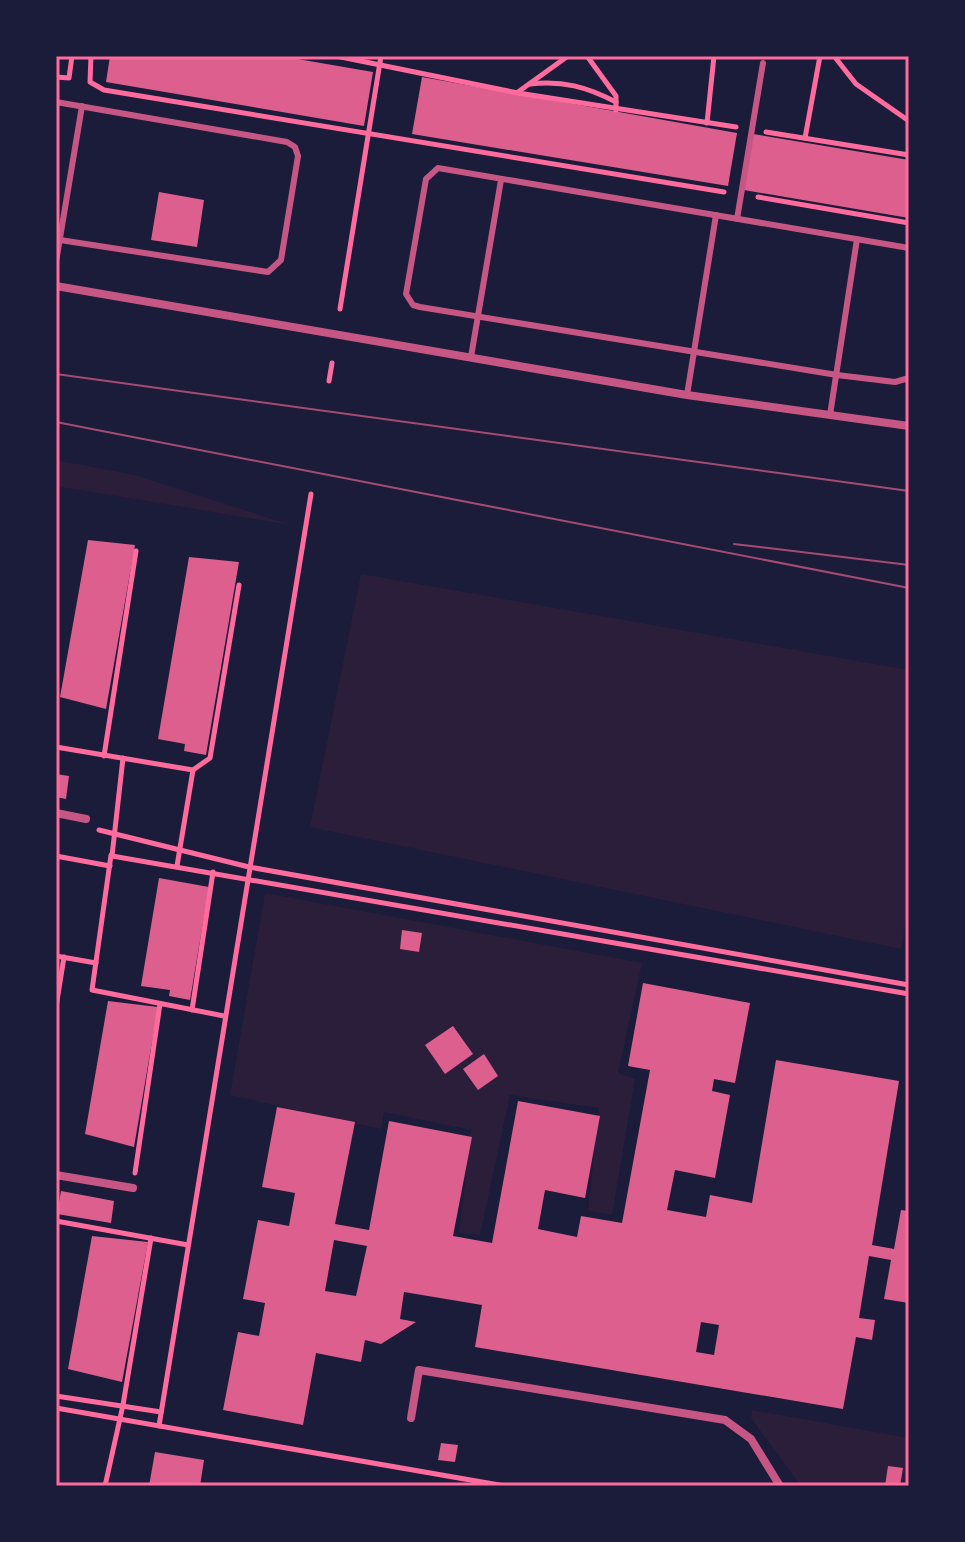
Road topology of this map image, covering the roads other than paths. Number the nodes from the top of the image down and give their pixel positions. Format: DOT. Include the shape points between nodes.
graph roads {
  1 [pos="763,63"];
  2 [pos="56,102"];
  3 [pos="82,106"];
  4 [pos="501,180"];
  5 [pos="716,215"];
  6 [pos="737,219"];
  7 [pos="857,239"];
  8 [pos="60,240"];
  9 [pos="909,248"];
  10 [pos="56,262"];
  11 [pos="56,286"];
  12 [pos="476,316"];
  13 [pos="694,352"];
  14 [pos="471,357"];
  15 [pos="837,375"];
  16 [pos="909,378"];
  17 [pos="687,395"];
  18 [pos="830,415"];
  19 [pos="909,426"];
  20 [pos="56,813"];
  21 [pos="86,819"];
  22 [pos="56,1175"];
  23 [pos="133,1188"];
  24 [pos="411,1418"];
  25 [pos="780,1486"];
  1 -- 6 [label="lane"];
  2 -- 3 [label="lane"];
  3 -- 8 [label="lane"];
  3 -- 8 [label="lane" via="292,143 298,156 281,260 274,270 263,273"];
  4 -- 5 [label="lane"];
  4 -- 12 [label="lane"];
  4 -- 12 [label="lane" via="438,168 426,179 406,294 413,305"];
  5 -- 6 [label="lane"];
  5 -- 13 [label="lane"];
  6 -- 7 [label="lane"];
  7 -- 9 [label="lane"];
  7 -- 15 [label="lane"];
  8 -- 10 [label="lane"];
  11 -- 14 [label="street"];
  12 -- 13 [label="lane"];
  12 -- 14 [label="lane"];
  13 -- 15 [label="lane"];
  13 -- 17 [label="lane"];
  14 -- 17 [label="street"];
  15 -- 16 [label="lane" via="895,382"];
  15 -- 18 [label="lane"];
  17 -- 18 [label="street"];
  18 -- 19 [label="street"];
  20 -- 21 [label="street"];
  22 -- 23 [label="street"];
  24 -- 25 [label="street" via="419,1370 725,1420 751,1439"];
}
